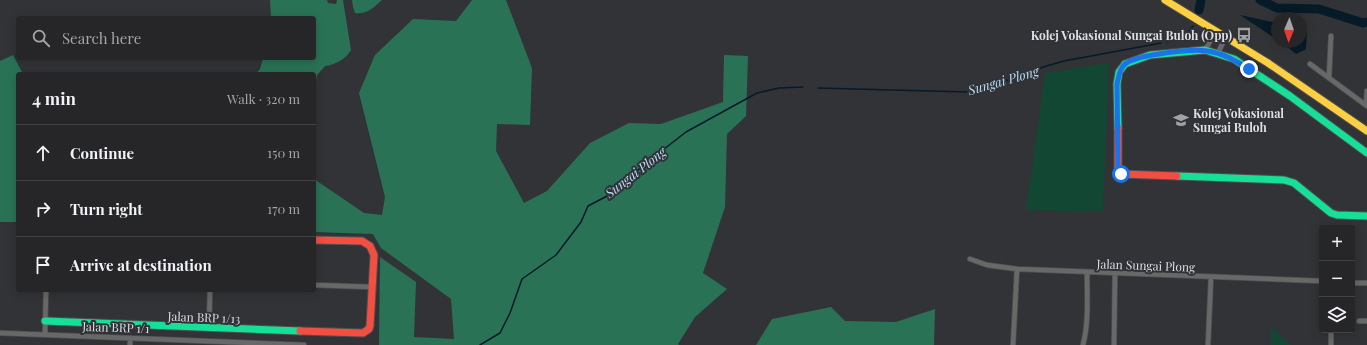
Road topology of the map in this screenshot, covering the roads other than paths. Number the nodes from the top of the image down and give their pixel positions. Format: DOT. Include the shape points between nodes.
graph roads {
  1 [pos="1165,0"];
  2 [pos="1217,30"];
  3 [pos="1226,36"];
  4 [pos="1331,36"];
  5 [pos="1205,50"];
  6 [pos="1218,53"];
  7 [pos="1310,64"];
  8 [pos="1329,78"];
  9 [pos="1367,91"];
  10 [pos="1367,106"];
  11 [pos="1367,131"];
  12 [pos="1367,153"];
  13 [pos="1367,216"];
  14 [pos="316,240"];
  15 [pos="970,259"];
  16 [pos="1017,269"];
  17 [pos="1087,272"];
  18 [pos="1115,273"];
  19 [pos="1211,277"];
  20 [pos="1319,281"];
  21 [pos="1355,283"];
  22 [pos="1367,283"];
  23 [pos="316,285"];
  24 [pos="372,287"];
  25 [pos="46,292"];
  26 [pos="210,292"];
  27 [pos="46,321"];
  28 [pos="1359,321"];
  29 [pos="1367,321"];
  30 [pos="209,328"];
  31 [pos="0,333"];
  32 [pos="1331,333"];
  33 [pos="45,334"];
  34 [pos="130,338"];
  35 [pos="130,345"];
  36 [pos="304,345"];
  37 [pos="1013,345"];
  38 [pos="1083,345"];
  39 [pos="1114,345"];
  40 [pos="1208,345"];
  41 [pos="1331,345"];
  1 -- 2 [label="main road"];
  2 -- 3 [label="main road"];
  2 -- 5 [label="street"];
  3 -- 6 [label="street"];
  3 -- 11 [label="main road"];
  4 -- 8 [label="street"];
  5 -- 6 [label="main road"];
  5 -- 13 [label="main road" via="1144,56 1125,64 1119,72 1118,168 1121,174 1284,180 1294,183 1331,213"];
  6 -- 12 [label="main road" via="1234,59 1290,96"];
  7 -- 8 [label="street"];
  8 -- 10 [label="street"];
  9 -- 10 [label="street"];
  14 -- 24 [label="main road" via="368,243 374,255"];
  15 -- 16 [label="street, Jalan Sungai Plong" via="987,265"];
  16 -- 17 [label="street, Jalan Sungai Plong"];
  16 -- 37 [label="street"];
  17 -- 18 [label="street, Jalan Sungai Plong"];
  17 -- 38 [label="street" via="1087,318"];
  18 -- 19 [label="street, Jalan Sungai Plong"];
  18 -- 39 [label="street"];
  19 -- 20 [label="street, Jalan Sungai Plong"];
  19 -- 40 [label="street"];
  21 -- 22 [label="street"];
  23 -- 24 [label="street"];
  24 -- 30 [label="main road, Jalan BRP 1/13" via="370,326 369,330 363,333"];
  25 -- 27 [label="street"];
  26 -- 30 [label="street"];
  27 -- 30 [label="main road, Jalan BRP 1/13"];
  27 -- 33 [label="street"];
  28 -- 29 [label="street"];
  31 -- 33 [label="street, Jalan BRP 1/1"];
  32 -- 41 [label="street"];
  33 -- 34 [label="street, Jalan BRP 1/1"];
  34 -- 35 [label="street"];
  34 -- 36 [label="street, Jalan BRP 1/1"];
}
